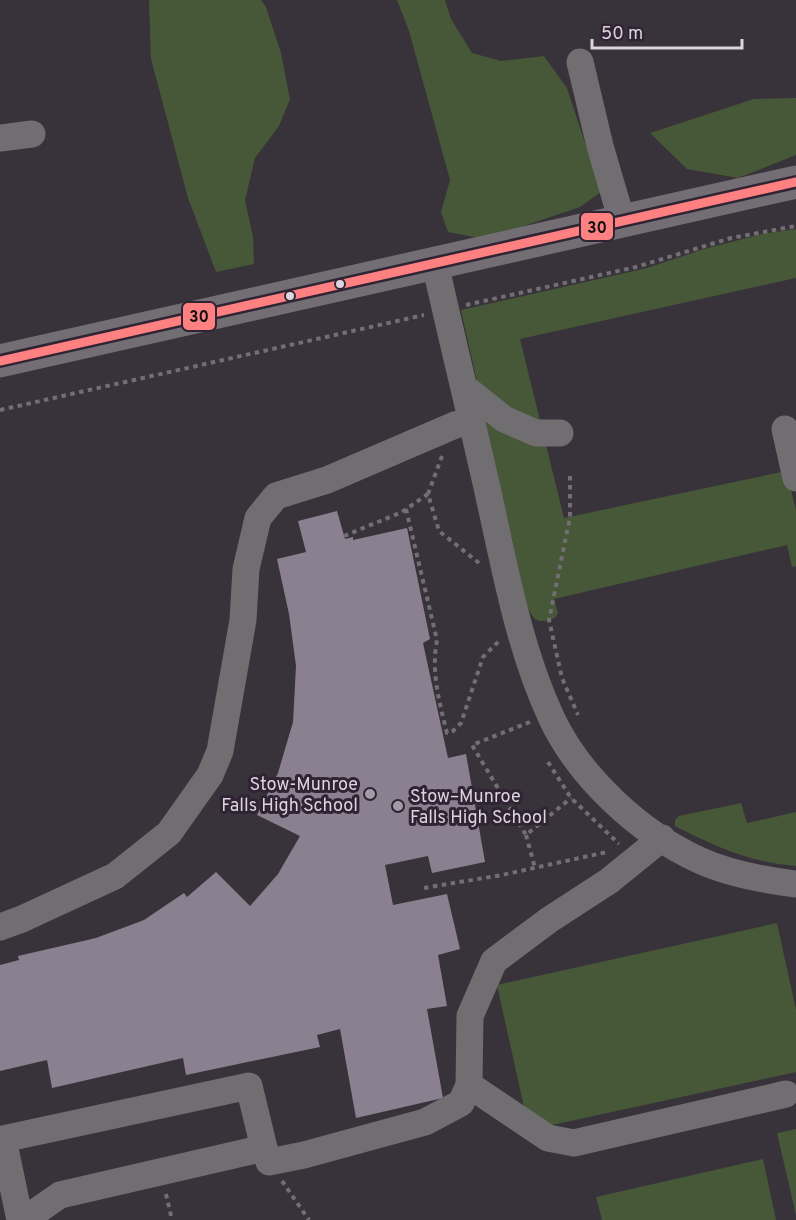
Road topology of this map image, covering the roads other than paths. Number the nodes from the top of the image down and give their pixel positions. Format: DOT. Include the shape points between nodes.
graph roads {
  1 [pos="580,62"];
  2 [pos="32,135"];
  3 [pos="0,138"];
  4 [pos="796,182"];
  5 [pos="622,221"];
  6 [pos="435,263"];
  7 [pos="0,361"];
  8 [pos="465,388"];
  9 [pos="464,423"];
  10 [pos="785,429"];
  11 [pos="561,433"];
  12 [pos="796,478"];
  13 [pos="662,838"];
  14 [pos="796,884"];
  15 [pos="0,927"];
  16 [pos="469,1085"];
  17 [pos="786,1094"];
  18 [pos="2,1136"];
  19 [pos="267,1155"];
  20 [pos="22,1220"];
  1 -- 5 [label="street"];
  2 -- 3 [label="street"];
  4 -- 5 [label="main road"];
  5 -- 6 [label="main road"];
  6 -- 7 [label="main road"];
  6 -- 8 [label="street"];
  8 -- 9 [label="street"];
  8 -- 11 [label="street" via="504,419 536,434"];
  9 -- 13 [label="street" via="513,606 550,714 591,778 612,800"];
  9 -- 15 [label="street" via="327,480 276,496 258,518 253,538 220,751 210,775 169,833 115,876"];
  10 -- 12 [label="street"];
  13 -- 14 [label="street" via="700,861"];
  13 -- 16 [label="street" via="609,881 494,961 471,1016"];
  16 -- 17 [label="street" via="548,1138 574,1143"];
  16 -- 19 [label="street" via="460,1103 425,1122 304,1155"];
  18 -- 19 [label="street" via="249,1086"];
  18 -- 20 [label="street"];
  19 -- 20 [label="street" via="60,1195"];
}
